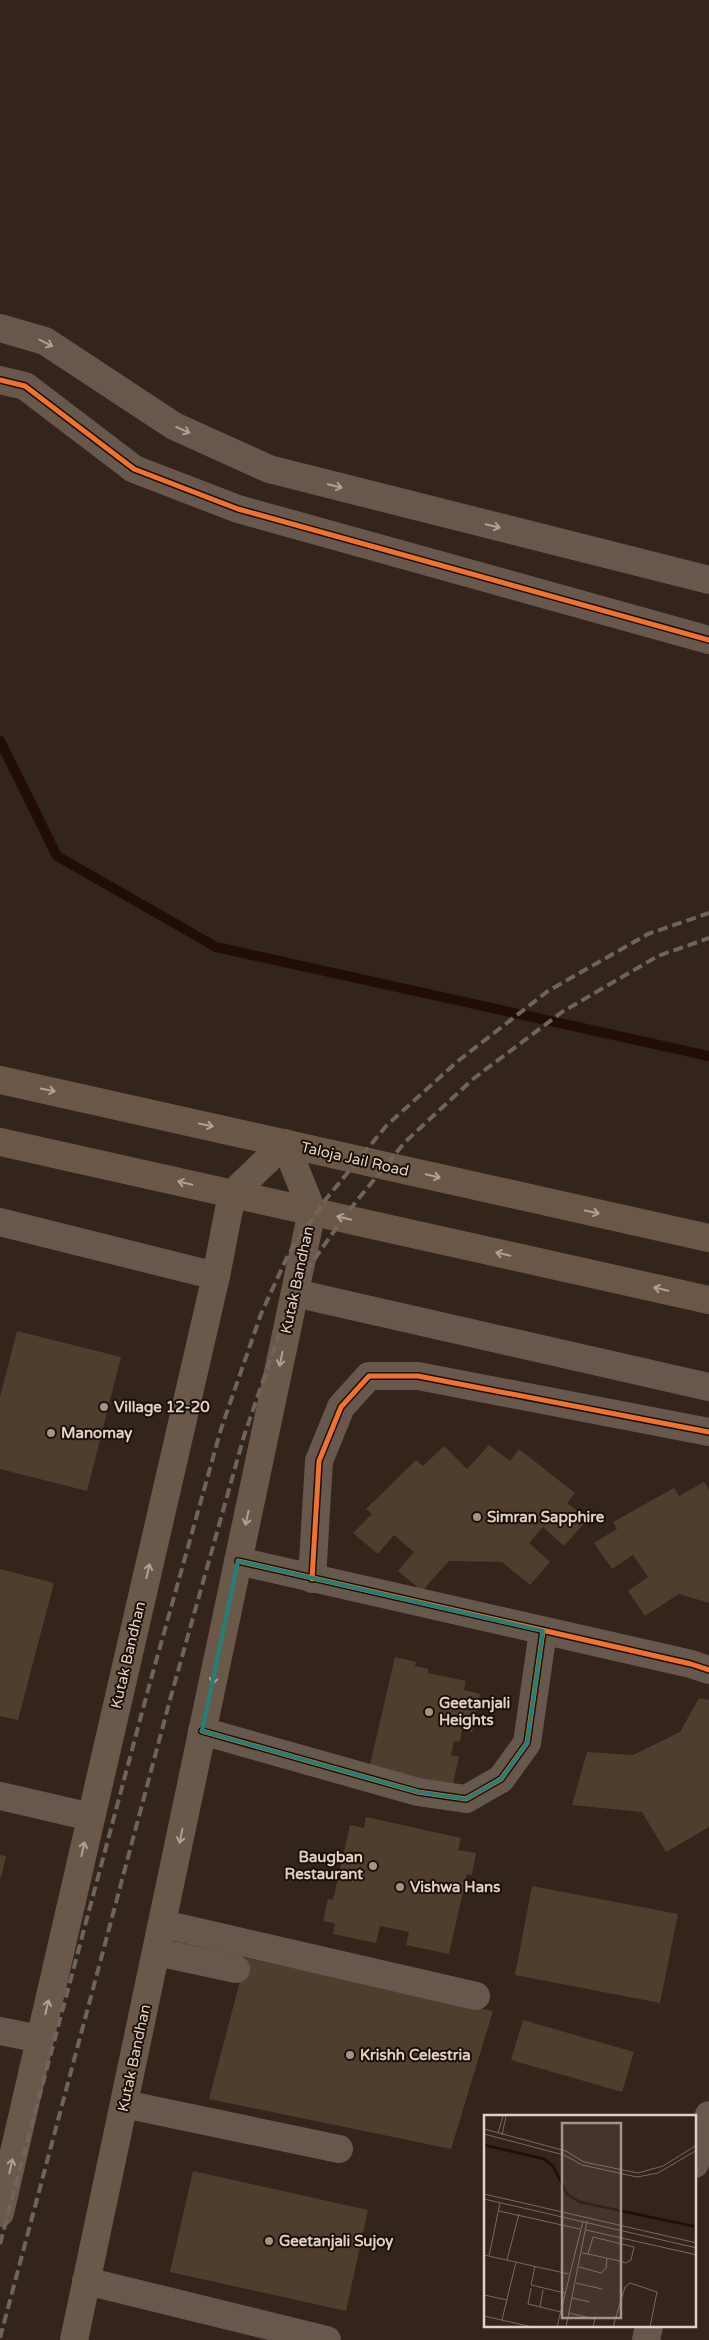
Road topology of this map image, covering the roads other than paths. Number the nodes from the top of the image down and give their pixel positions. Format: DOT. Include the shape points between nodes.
graph roads {
  1 [pos="0,328"];
  2 [pos="0,380"];
  3 [pos="709,580"];
  4 [pos="709,640"];
  5 [pos="0,1080"];
  6 [pos="0,1142"];
  7 [pos="285,1143"];
  8 [pos="232,1194"];
  9 [pos="312,1211"];
  10 [pos="0,1222"];
  11 [pos="709,1238"];
  12 [pos="216,1276"];
  13 [pos="294,1293"];
  14 [pos="709,1300"];
  15 [pos="709,1387"];
  16 [pos="709,1432"];
  17 [pos="238,1561"];
  18 [pos="312,1579"];
  19 [pos="544,1631"];
  20 [pos="709,1670"];
  21 [pos="202,1731"];
  22 [pos="0,1796"];
  23 [pos="91,1817"];
  24 [pos="163,1924"];
  25 [pos="157,1952"];
  26 [pos="236,1969"];
  27 [pos="476,1996"];
  28 [pos="0,2031"];
  29 [pos="40,2038"];
  30 [pos="124,2104"];
  31 [pos="709,2115"];
  32 [pos="338,2149"];
  33 [pos="696,2160"];
  34 [pos="0,2213"];
  35 [pos="86,2281"];
  36 [pos="74,2340"];
  37 [pos="327,2340"];
  1 -- 3 [label="street, one-way" via="44,340 174,426 269,469"];
  2 -- 4 [label="street" via="25,386 134,469 238,509"];
  5 -- 7 [label="main road, Taloja Jail Road, one-way"];
  8 -- 6 [label="main road, one-way"];
  7 -- 8 [label="main road"];
  7 -- 9 [label="main road, Kutak Bandhan"];
  7 -- 11 [label="main road, Taloja Jail Road, one-way"];
  8 -- 9 [label="main road"];
  8 -- 12 [label="main road, Kutak Bandhan"];
  9 -- 13 [label="main road, Kutak Bandhan"];
  14 -- 9 [label="main road, one-way"];
  10 -- 12 [label="street"];
  23 -- 12 [label="main road, Kutak Bandhan, one-way"];
  13 -- 15 [label="street"];
  13 -- 17 [label="main road, Kutak Bandhan, one-way"];
  16 -- 18 [label="street" via="418,1376 369,1376 341,1406 319,1461"];
  17 -- 18 [label="street"];
  17 -- 21 [label="main road, Kutak Bandhan, one-way"];
  18 -- 19 [label="street"];
  19 -- 20 [label="street"];
  19 -- 21 [label="street" via="527,1743 501,1779 466,1799 418,1792"];
  21 -- 24 [label="main road, Kutak Bandhan, one-way"];
  22 -- 23 [label="street"];
  29 -- 23 [label="main road, Kutak Bandhan, one-way"];
  24 -- 25 [label="main road, Kutak Bandhan"];
  24 -- 27 [label="street"];
  25 -- 26 [label="street"];
  25 -- 30 [label="main road, Kutak Bandhan"];
  28 -- 29 [label="street"];
  34 -- 29 [label="main road, Kutak Bandhan, one-way"];
  30 -- 32 [label="street"];
  30 -- 35 [label="main road, Kutak Bandhan"];
  31 -- 33 [label="street"];
  35 -- 36 [label="main road, Kutak Bandhan"];
  35 -- 37 [label="street"];
}
